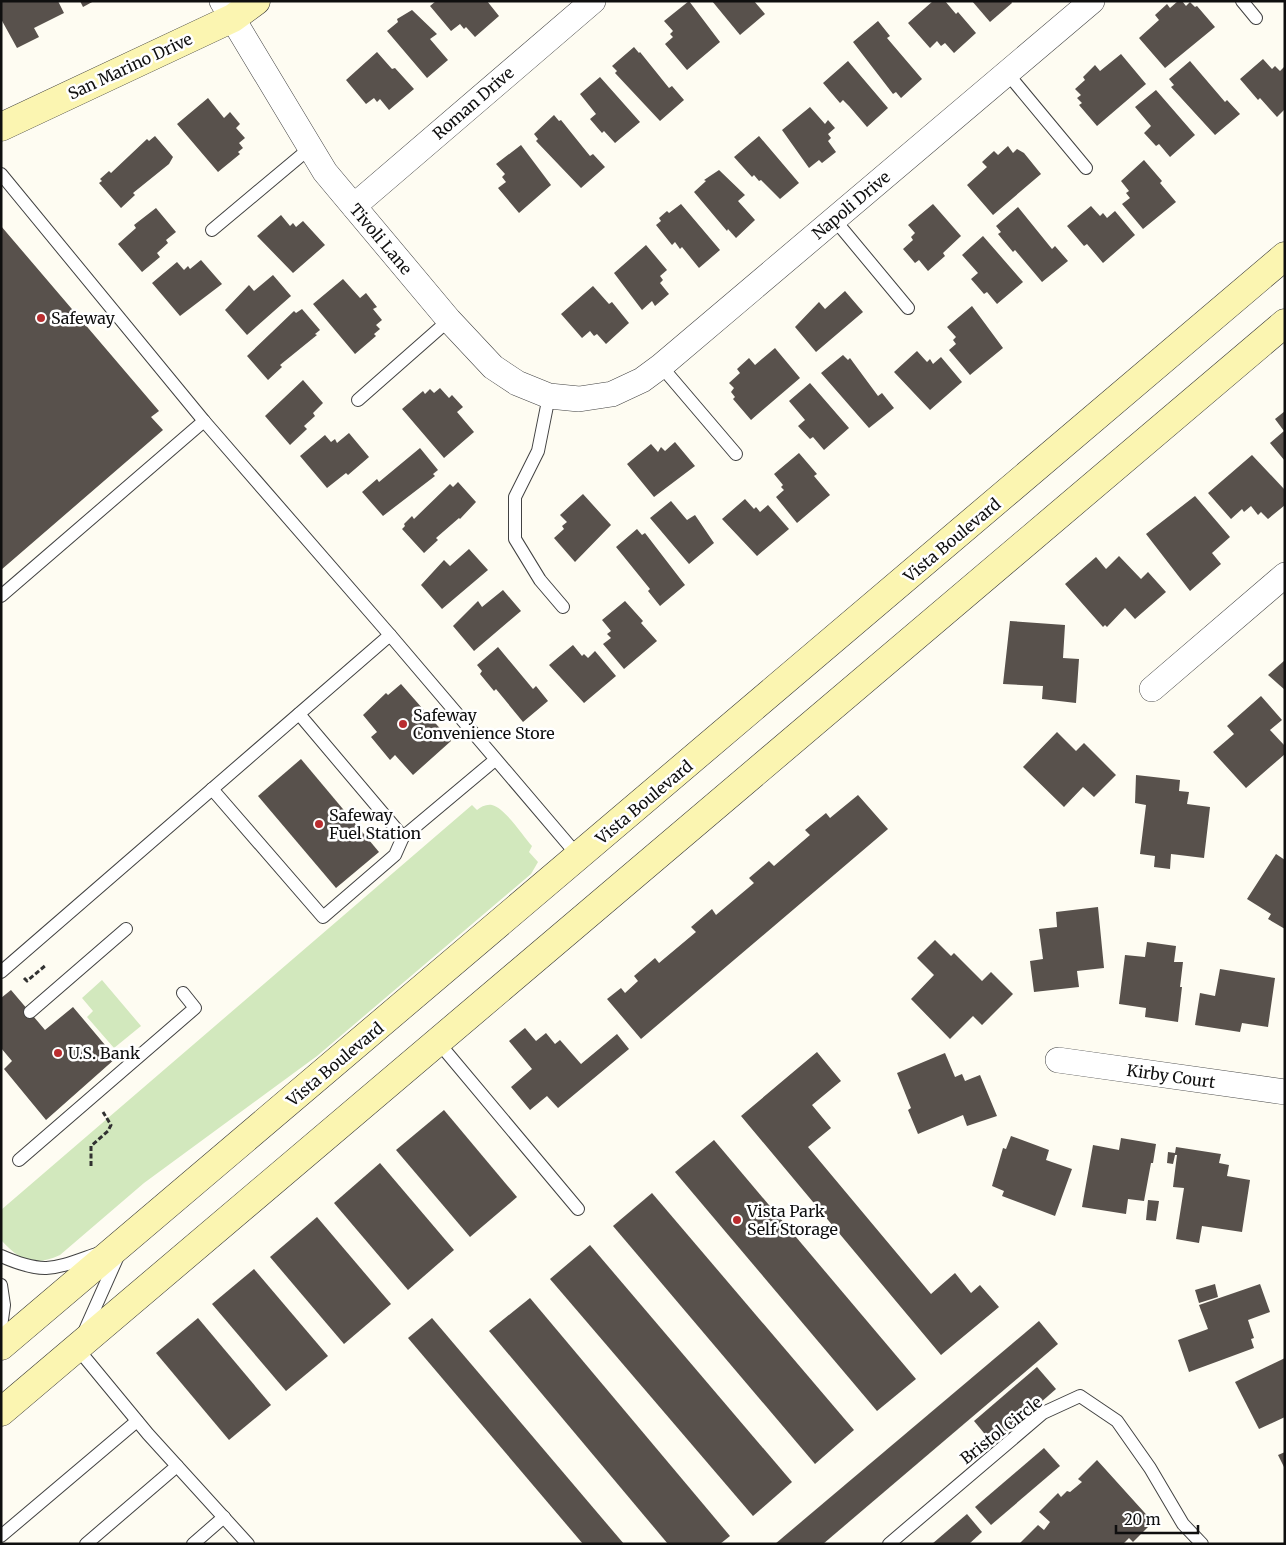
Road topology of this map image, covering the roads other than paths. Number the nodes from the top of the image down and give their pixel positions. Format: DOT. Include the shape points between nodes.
graph roads {
  1 [pos="256,1"];
  2 [pos="593,1"];
  3 [pos="1092,1"];
  4 [pos="1242,1"];
  5 [pos="228,10"];
  6 [pos="1256,18"];
  7 [pos="1007,73"];
  8 [pos="1,127"];
  9 [pos="310,148"];
  10 [pos="1086,168"];
  11 [pos="1,174"];
  12 [pos="6,187"];
  13 [pos="354,206"];
  14 [pos="834,219"];
  15 [pos="212,230"];
  16 [pos="1285,256"];
  17 [pos="908,308"];
  18 [pos="449,320"];
  19 [pos="1285,323"];
  20 [pos="661,366"];
  21 [pos="602,395"];
  22 [pos="549,396"];
  23 [pos="358,400"];
  24 [pos="204,421"];
  25 [pos="736,454"];
  26 [pos="1285,575"];
  27 [pos="1,596"];
  28 [pos="563,607"];
  29 [pos="390,635"];
  30 [pos="1152,690"];
  31 [pos="299,714"];
  32 [pos="495,760"];
  33 [pos="212,789"];
  34 [pos="403,837"];
  35 [pos="579,857"];
  36 [pos="126,929"];
  37 [pos="1,972"];
  38 [pos="182,993"];
  39 [pos="30,1012"];
  40 [pos="438,1042"];
  41 [pos="1058,1060"];
  42 [pos="1285,1092"];
  43 [pos="19,1160"];
  44 [pos="578,1209"];
  45 [pos="123,1244"];
  46 [pos="1,1256"];
  47 [pos="1,1286"];
  48 [pos="1,1327"];
  49 [pos="1,1346"];
  50 [pos="77,1348"];
  51 [pos="1,1412"];
  52 [pos="138,1421"];
  53 [pos="177,1466"];
  54 [pos="224,1518"];
  55 [pos="1,1536"];
  56 [pos="86,1544"];
  57 [pos="193,1544"];
  58 [pos="248,1544"];
  59 [pos="889,1544"];
  60 [pos="1202,1544"];
  1 -- 5 [label="main road, San Marino Drive"];
  2 -- 13 [label="street, Roman Drive"];
  3 -- 7 [label="street, Napoli Drive"];
  4 -- 6 [label="lane"];
  5 -- 8 [label="main road, San Marino Drive"];
  5 -- 9 [label="street, Tivoli Lane"];
  7 -- 10 [label="lane"];
  7 -- 14 [label="street, Napoli Drive"];
  9 -- 13 [label="street, Tivoli Lane" via="325,172"];
  9 -- 15 [label="lane"];
  11 -- 12 [label="lane"];
  12 -- 24 [label="lane"];
  13 -- 18 [label="street, Tivoli Lane"];
  14 -- 17 [label="lane"];
  14 -- 20 [label="street, Napoli Drive"];
  16 -- 35 [label="main road, Vista Boulevard"];
  18 -- 22 [label="street, Tivoli Lane" via="493,367 516,384"];
  18 -- 23 [label="lane"];
  19 -- 40 [label="main road"];
  20 -- 21 [label="street, Napoli Drive" via="642,380 612,394"];
  20 -- 25 [label="lane"];
  21 -- 22 [label="street, Tivoli Lane" via="580,399"];
  22 -- 28 [label="lane" via="538,451 515,497 514,539 540,580"];
  24 -- 27 [label="lane"];
  24 -- 29 [label="lane"];
  26 -- 30 [label="street"];
  29 -- 31 [label="lane"];
  29 -- 32 [label="lane"];
  31 -- 33 [label="lane"];
  31 -- 34 [label="lane"];
  32 -- 34 [label="lane"];
  32 -- 35 [label="lane"];
  33 -- 34 [label="lane" via="324,917 395,854"];
  33 -- 37 [label="lane"];
  35 -- 45 [label="main road, Vista Boulevard"];
  36 -- 39 [label="lane"];
  38 -- 43 [label="lane" via="195,1008"];
  40 -- 44 [label="lane"];
  40 -- 50 [label="main road"];
  41 -- 42 [label="street, Kirby Court"];
  45 -- 46 [label="lane" via="53,1268 34,1269"];
  45 -- 49 [label="main road, Vista Boulevard"];
  45 -- 50 [label="lane"];
  47 -- 48 [label="lane" via="4,1305"];
  50 -- 51 [label="main road"];
  50 -- 52 [label="lane"];
  52 -- 53 [label="lane"];
  52 -- 55 [label="lane"];
  53 -- 54 [label="lane"];
  53 -- 56 [label="lane"];
  54 -- 57 [label="lane"];
  54 -- 58 [label="lane"];
  59 -- 60 [label="lane, Bristol Circle" via="1043,1413 1080,1396 1117,1421 1150,1468 1182,1524"];
}
